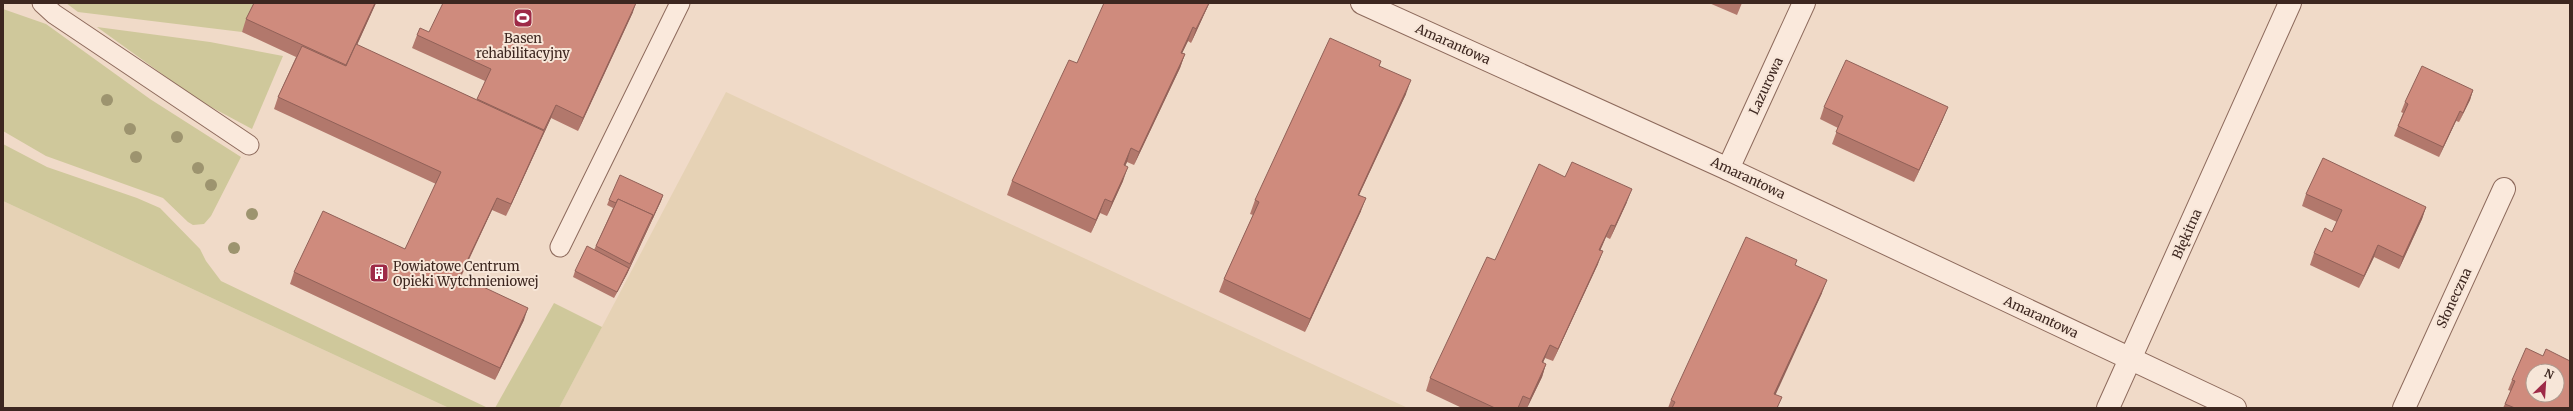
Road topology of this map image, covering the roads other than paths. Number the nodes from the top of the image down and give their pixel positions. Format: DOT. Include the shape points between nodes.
graph roads {
  1 [pos="42,3"];
  2 [pos="680,3"];
  3 [pos="1362,3"];
  4 [pos="1804,3"];
  5 [pos="2290,3"];
  6 [pos="249,145"];
  7 [pos="1728,169"];
  8 [pos="2504,189"];
  9 [pos="560,247"];
  10 [pos="2131,360"];
  11 [pos="2108,408"];
  12 [pos="2235,408"];
  13 [pos="2404,408"];
  1 -- 6 [label="lane" via="54,14"];
  2 -- 9 [label="lane"];
  3 -- 7 [label="street, Amarantowa"];
  4 -- 7 [label="street, Lazurowa"];
  5 -- 10 [label="street, Błękitna"];
  7 -- 10 [label="street, Amarantowa"];
  8 -- 13 [label="street, Słoneczna"];
  10 -- 11 [label="street, Błękitna"];
  10 -- 12 [label="street"];
}
